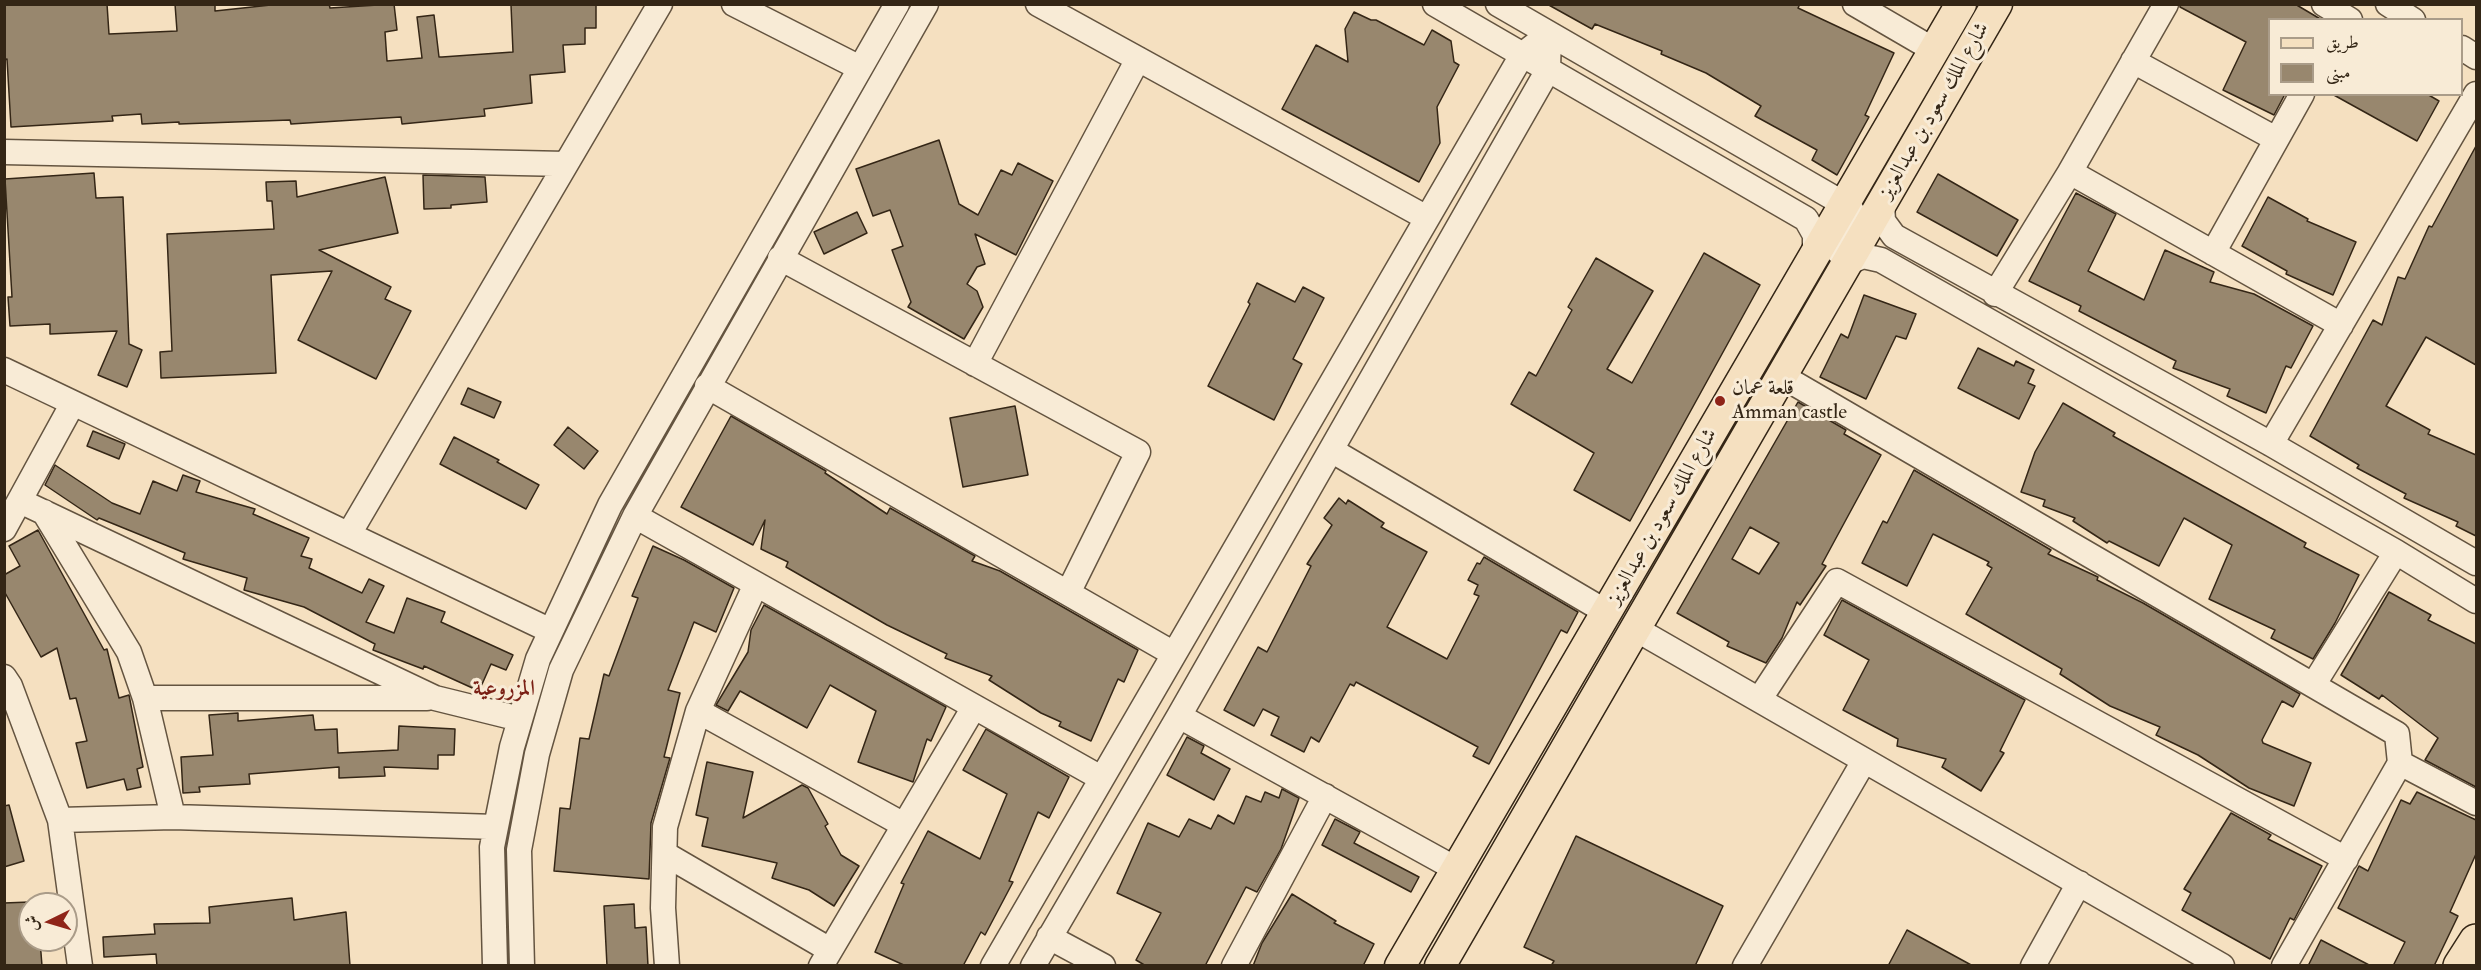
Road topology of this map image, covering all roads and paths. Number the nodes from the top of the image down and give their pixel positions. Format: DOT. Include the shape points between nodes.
graph roads {
  1 [pos="660,4"];
  2 [pos="734,4"];
  3 [pos="897,4"];
  4 [pos="926,4"];
  5 [pos="1038,4"];
  6 [pos="1435,4"];
  7 [pos="1498,4"];
  8 [pos="1856,4"];
  9 [pos="1961,4"];
  10 [pos="1997,4"];
  11 [pos="2166,4"];
  12 [pos="2324,4"];
  13 [pos="2388,4"];
  14 [pos="2346,18"];
  15 [pos="2410,18"];
  16 [pos="1549,34"];
  17 [pos="2463,49"];
  18 [pos="1934,50"];
  19 [pos="1522,55"];
  20 [pos="2476,57"];
  21 [pos="1138,59"];
  22 [pos="2133,61"];
  23 [pos="860,68"];
  24 [pos="1548,70"];
  25 [pos="2463,85"];
  26 [pos="2476,94"];
  27 [pos="2301,96"];
  28 [pos="2276,139"];
  29 [pos="4,152"];
  30 [pos="566,164"];
  31 [pos="2070,172"];
  32 [pos="1882,202"];
  33 [pos="1844,204"];
  34 [pos="1427,218"];
  35 [pos="2213,253"];
  36 [pos="1815,255"];
  37 [pos="780,258"];
  38 [pos="1934,260"];
  39 [pos="1845,264"];
  40 [pos="1919,282"];
  41 [pos="1995,294"];
  42 [pos="2341,325"];
  43 [pos="1795,349"];
  44 [pos="975,364"];
  45 [pos="4,370"];
  46 [pos="1780,375"];
  47 [pos="707,386"];
  48 [pos="73,403"];
  49 [pos="2271,444"];
  50 [pos="1331,450"];
  51 [pos="20,501"];
  52 [pos="44,512"];
  53 [pos="635,516"];
  54 [pos="4,529"];
  55 [pos="348,534"];
  56 [pos="2396,552"];
  57 [pos="2476,563"];
  58 [pos="756,584"];
  59 [pos="1068,593"];
  60 [pos="2476,601"];
  61 [pos="1608,613"];
  62 [pos="1634,628"];
  63 [pos="551,631"];
  64 [pos="1174,654"];
  65 [pos="4,677"];
  66 [pos="2314,684"];
  67 [pos="145,698"];
  68 [pos="435,698"];
  69 [pos="1759,700"];
  70 [pos="974,707"];
  71 [pos="698,711"];
  72 [pos="1179,716"];
  73 [pos="520,719"];
  74 [pos="1864,761"];
  75 [pos="2400,763"];
  76 [pos="1101,778"];
  77 [pos="1325,796"];
  78 [pos="2476,803"];
  79 [pos="173,817"];
  80 [pos="60,820"];
  81 [pos="904,825"];
  82 [pos="496,826"];
  83 [pos="665,854"];
  84 [pos="2346,859"];
  85 [pos="1456,869"];
  86 [pos="2079,883"];
  87 [pos="1430,915"];
  88 [pos="1049,937"];
  89 [pos="2476,941"];
  90 [pos="2476,946"];
  91 [pos="825,958"];
  92 [pos="80,966"];
  93 [pos="495,966"];
  94 [pos="522,966"];
  95 [pos="667,966"];
  96 [pos="993,966"];
  97 [pos="1033,966"];
  98 [pos="1103,966"];
  99 [pos="1234,966"];
  100 [pos="1400,966"];
  101 [pos="1413,966"];
  102 [pos="1440,966"];
  103 [pos="1745,966"];
  104 [pos="2032,966"];
  105 [pos="2222,966"];
  106 [pos="2284,966"];
  107 [pos="2460,966"];
  108 [pos="2468,966"];
  1 -- 30 [label="street"];
  2 -- 23 [label="street"];
  3 -- 23 [label="street"];
  4 -- 37 [label="street"];
  5 -- 21 [label="street"];
  6 -- 19 [label="street"];
  7 -- 16 [label="street"];
  8 -- 18 [label="street"];
  9 -- 18 [label="main road, شارع الملك سعود بن عبدالعزيز"];
  10 -- 32 [label="main road, شارع الملك سعود بن عبدالعزيز"];
  11 -- 22 [label="street"];
  12 -- 14 [label="street"];
  13 -- 15 [label="street"];
  16 -- 19 [label="street"];
  16 -- 24 [label="street"];
  16 -- 33 [label="street"];
  17 -- 20 [label="street"];
  18 -- 33 [label="main road, شارع الملك سعود بن عبدالعزيز"];
  19 -- 24 [label="street"];
  19 -- 34 [label="street"];
  21 -- 34 [label="street"];
  21 -- 44 [label="street"];
  22 -- 28 [label="street"];
  22 -- 31 [label="street"];
  23 -- 63 [label="street" via="610,505"];
  24 -- 36 [label="street" via="1806,219 1815,235"];
  24 -- 50 [label="street"];
  25 -- 26 [label="street"];
  26 -- 42 [label="street"];
  27 -- 28 [label="street"];
  28 -- 35 [label="street"];
  29 -- 30 [label="street"];
  30 -- 55 [label="street"];
  31 -- 35 [label="street"];
  31 -- 41 [label="street"];
  32 -- 38 [label="street" via="1887,229"];
  32 -- 39 [label="main road, شارع الملك سعود بن عبدالعزيز"];
  33 -- 36 [label="main road, شارع الملك سعود بن عبدالعزيز"];
  33 -- 43 [label="street" via="1852,211 1853,222 1809,299"];
  34 -- 64 [label="street"];
  35 -- 42 [label="street"];
  36 -- 61 [label="main road, شارع الملك سعود بن عبدالعزيز"];
  37 -- 44 [label="street"];
  37 -- 47 [label="street"];
  38 -- 40 [label="street"];
  38 -- 41 [label="street"];
  39 -- 40 [label="street" via="1863,256 1872,257"];
  39 -- 43 [label="main road, شارع الملك سعود بن عبدالعزيز"];
  40 -- 56 [label="street"];
  41 -- 49 [label="street"];
  42 -- 49 [label="street"];
  43 -- 46 [label="main road, شارع الملك سعود بن عبدالعزيز"];
  44 -- 59 [label="street" via="1138,452"];
  45 -- 48 [label="street"];
  46 -- 62 [label="main road, شارع الملك سعود بن عبدالعزيز"];
  46 -- 66 [label="street"];
  47 -- 53 [label="street"];
  47 -- 59 [label="street"];
  48 -- 51 [label="street"];
  48 -- 55 [label="street"];
  49 -- 57 [label="street"];
  50 -- 61 [label="street"];
  50 -- 72 [label="street"];
  51 -- 52 [label="street"];
  51 -- 54 [label="street"];
  52 -- 67 [label="street" via="129,652"];
  52 -- 68 [label="street"];
  53 -- 58 [label="street"];
  53 -- 94 [label="street" via="561,670 537,754 519,850"];
  55 -- 63 [label="street"];
  56 -- 60 [label="street"];
  56 -- 66 [label="street"];
  58 -- 70 [label="street"];
  58 -- 71 [label="street"];
  59 -- 64 [label="street"];
  61 -- 85 [label="main road, شارع الملك سعود بن عبدالعزيز"];
  62 -- 69 [label="street"];
  62 -- 102 [label="main road, شارع الملك سعود بن عبدالعزيز"];
  63 -- 73 [label="street"];
  64 -- 76 [label="street"];
  65 -- 80 [label="street"];
  66 -- 75 [label="street" via="2397,734"];
  67 -- 68 [label="street"];
  67 -- 79 [label="street"];
  68 -- 73 [label="street"];
  69 -- 74 [label="street"];
  69 -- 84 [label="street" via="1837,581"];
  70 -- 76 [label="street"];
  70 -- 81 [label="street"];
  71 -- 81 [label="street"];
  71 -- 83 [label="street" via="665,826"];
  72 -- 77 [label="street"];
  72 -- 88 [label="street"];
  73 -- 82 [label="street"];
  74 -- 86 [label="street"];
  74 -- 103 [label="street"];
  75 -- 78 [label="street"];
  75 -- 84 [label="street"];
  76 -- 96 [label="street"];
  77 -- 85 [label="street"];
  77 -- 99 [label="street"];
  79 -- 80 [label="street"];
  79 -- 82 [label="street"];
  80 -- 92 [label="street"];
  81 -- 91 [label="street"];
  82 -- 93 [label="street" via="492,847"];
  83 -- 91 [label="street"];
  83 -- 95 [label="street"];
  84 -- 106 [label="street"];
  85 -- 87 [label="main road, شارع الملك سعود بن عبدالعزيز"];
  86 -- 104 [label="street"];
  86 -- 105 [label="street"];
  87 -- 100 [label="main road, شارع الملك سعود بن عبدالعزيز"];
  87 -- 101 [label="main road"];
  88 -- 97 [label="street"];
  88 -- 98 [label="street"];
  89 -- 107 [label="highway"];
  90 -- 108 [label="main road"];
}
